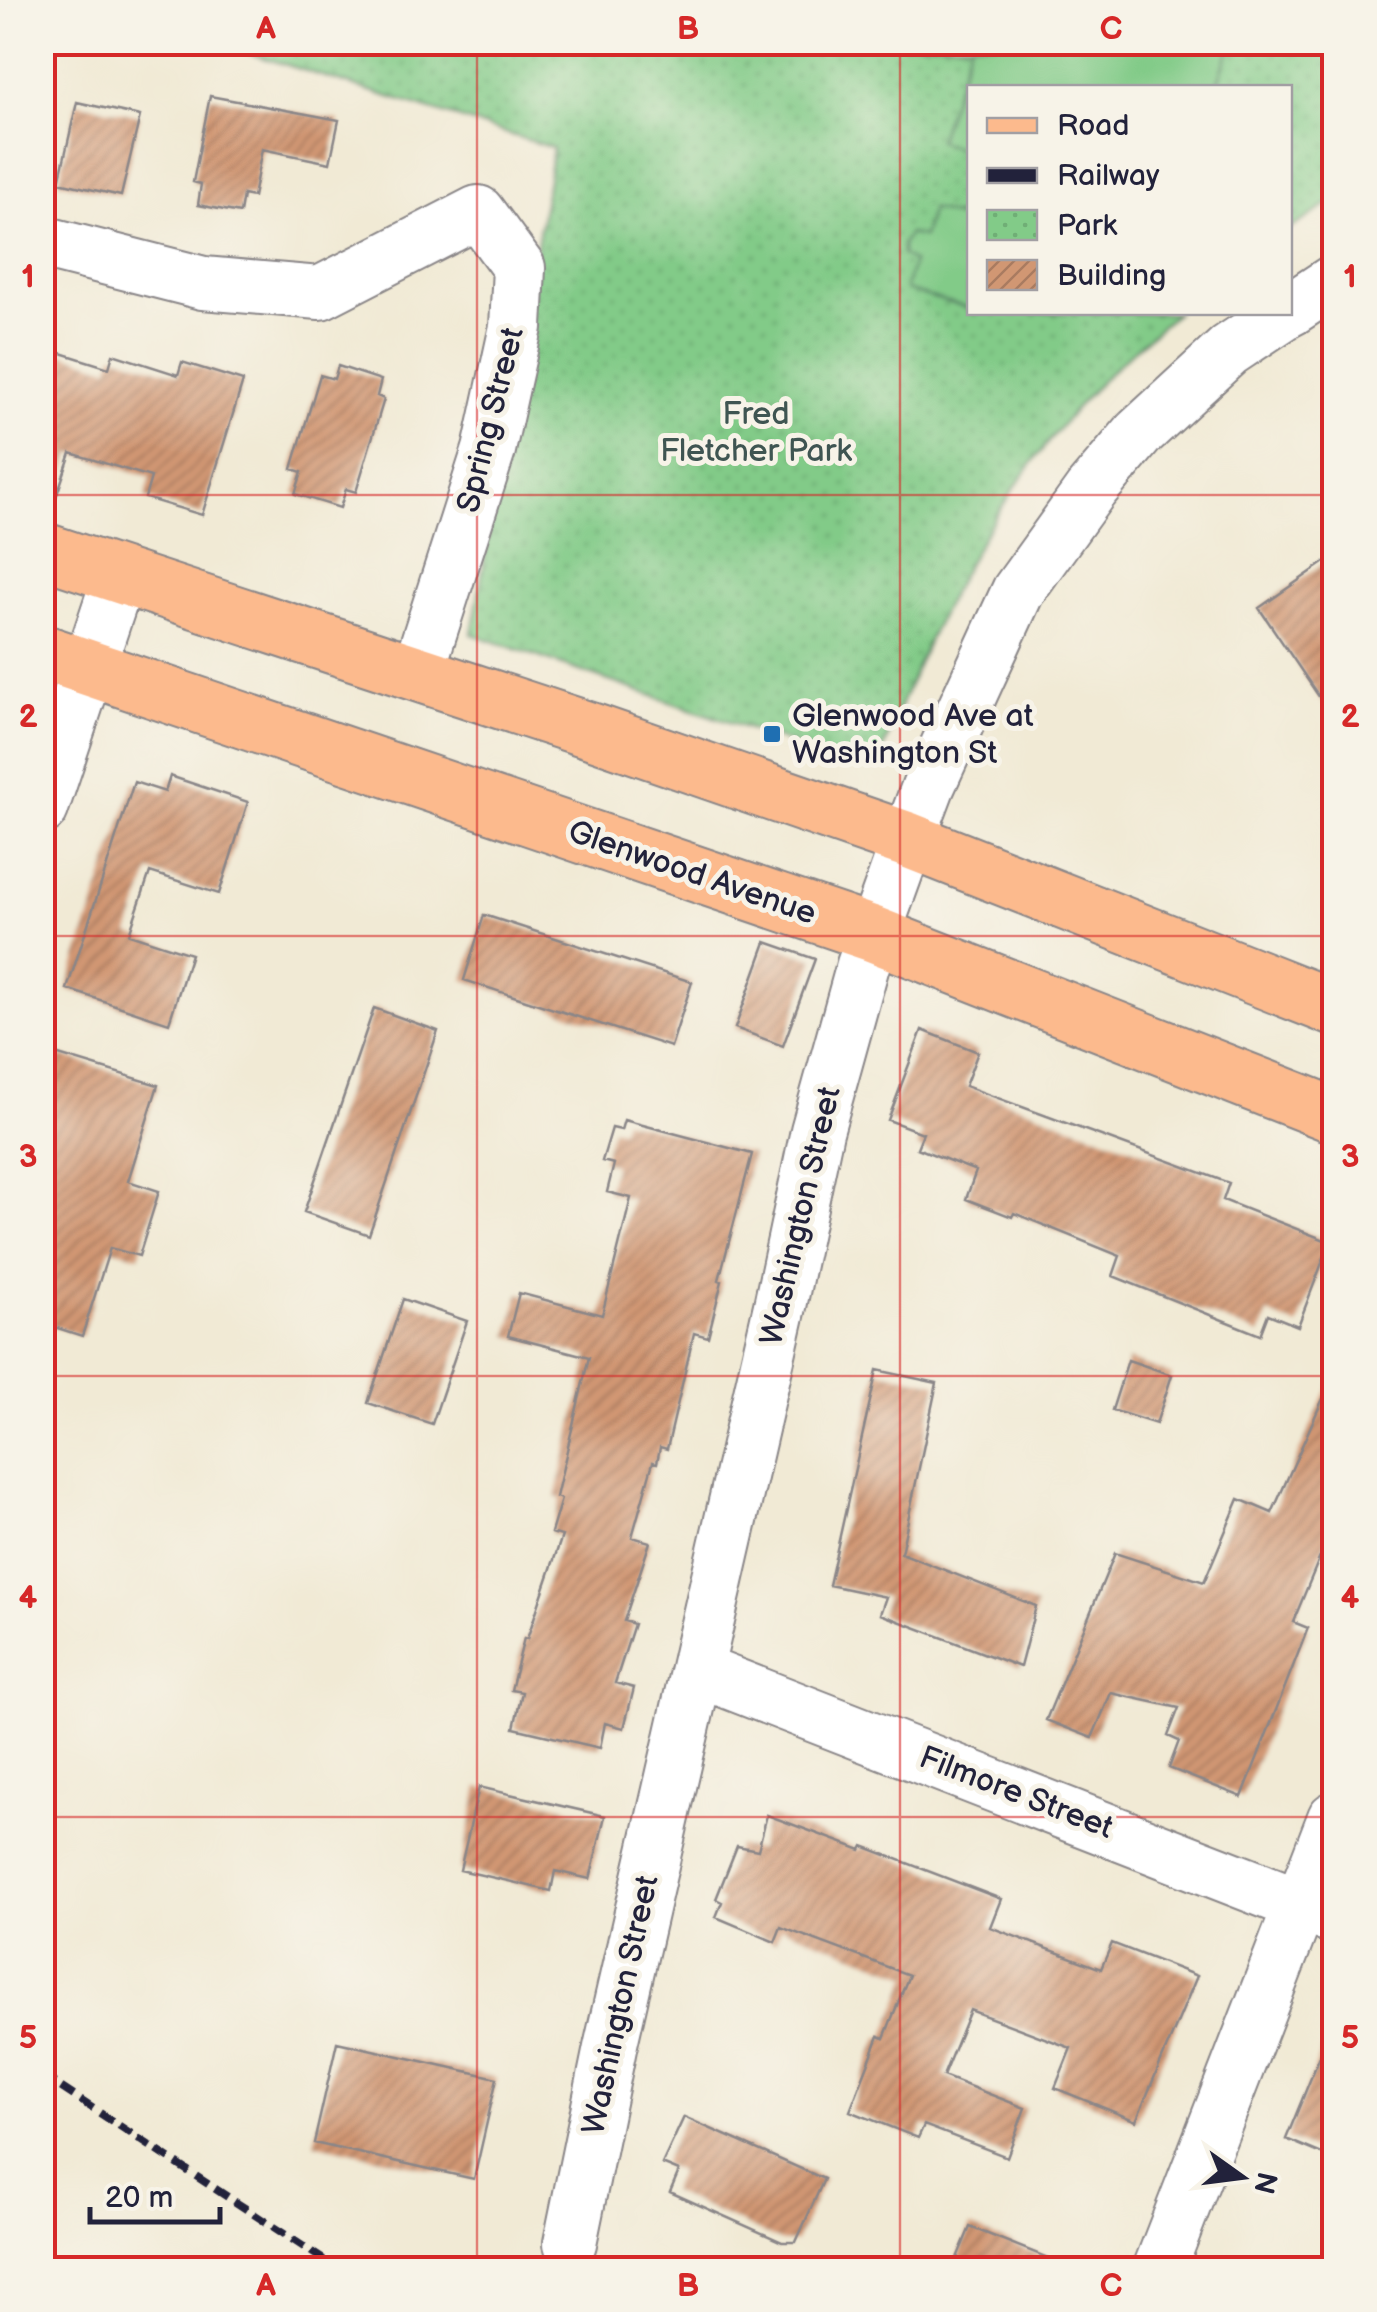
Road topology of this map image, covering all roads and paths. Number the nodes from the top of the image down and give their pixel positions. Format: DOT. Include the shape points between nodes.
graph roads {
  1 [pos="42,242"];
  2 [pos="1334,281"];
  3 [pos="1292,308"];
  4 [pos="1282,315"];
  5 [pos="42,550"];
  6 [pos="119,577"];
  7 [pos="66,660"];
  8 [pos="417,674"];
  9 [pos="42,808"];
  10 [pos="908,840"];
  11 [pos="873,934"];
  12 [pos="1334,1008"];
  13 [pos="1334,1115"];
  14 [pos="697,1670"];
  15 [pos="1334,1818"];
  16 [pos="1318,1912"];
  17 [pos="570,2244"];
  18 [pos="1159,2270"];
  1 -- 8 [label="street, Spring Street" via="203,283 320,293 478,212 518,268 516,327 489,450"];
  2 -- 3 [label="street, Washington Street"];
  4 -- 10 [label="street, Washington Street" via="1229,350 1138,433 1028,577"];
  5 -- 6 [label="main road"];
  6 -- 7 [label="street"];
  6 -- 8 [label="main road"];
  7 -- 9 [label="street"];
  7 -- 11 [label="main road, Glenwood Avenue"];
  8 -- 10 [label="main road"];
  10 -- 11 [label="street, Washington Street"];
  10 -- 12 [label="main road"];
  11 -- 13 [label="main road, Glenwood Avenue"];
  11 -- 14 [label="street, Washington Street" via="817,1131"];
  14 -- 16 [label="street, Filmore Street"];
  14 -- 17 [label="street, Washington Street"];
  15 -- 16 [label="street"];
  16 -- 18 [label="street"];
}
